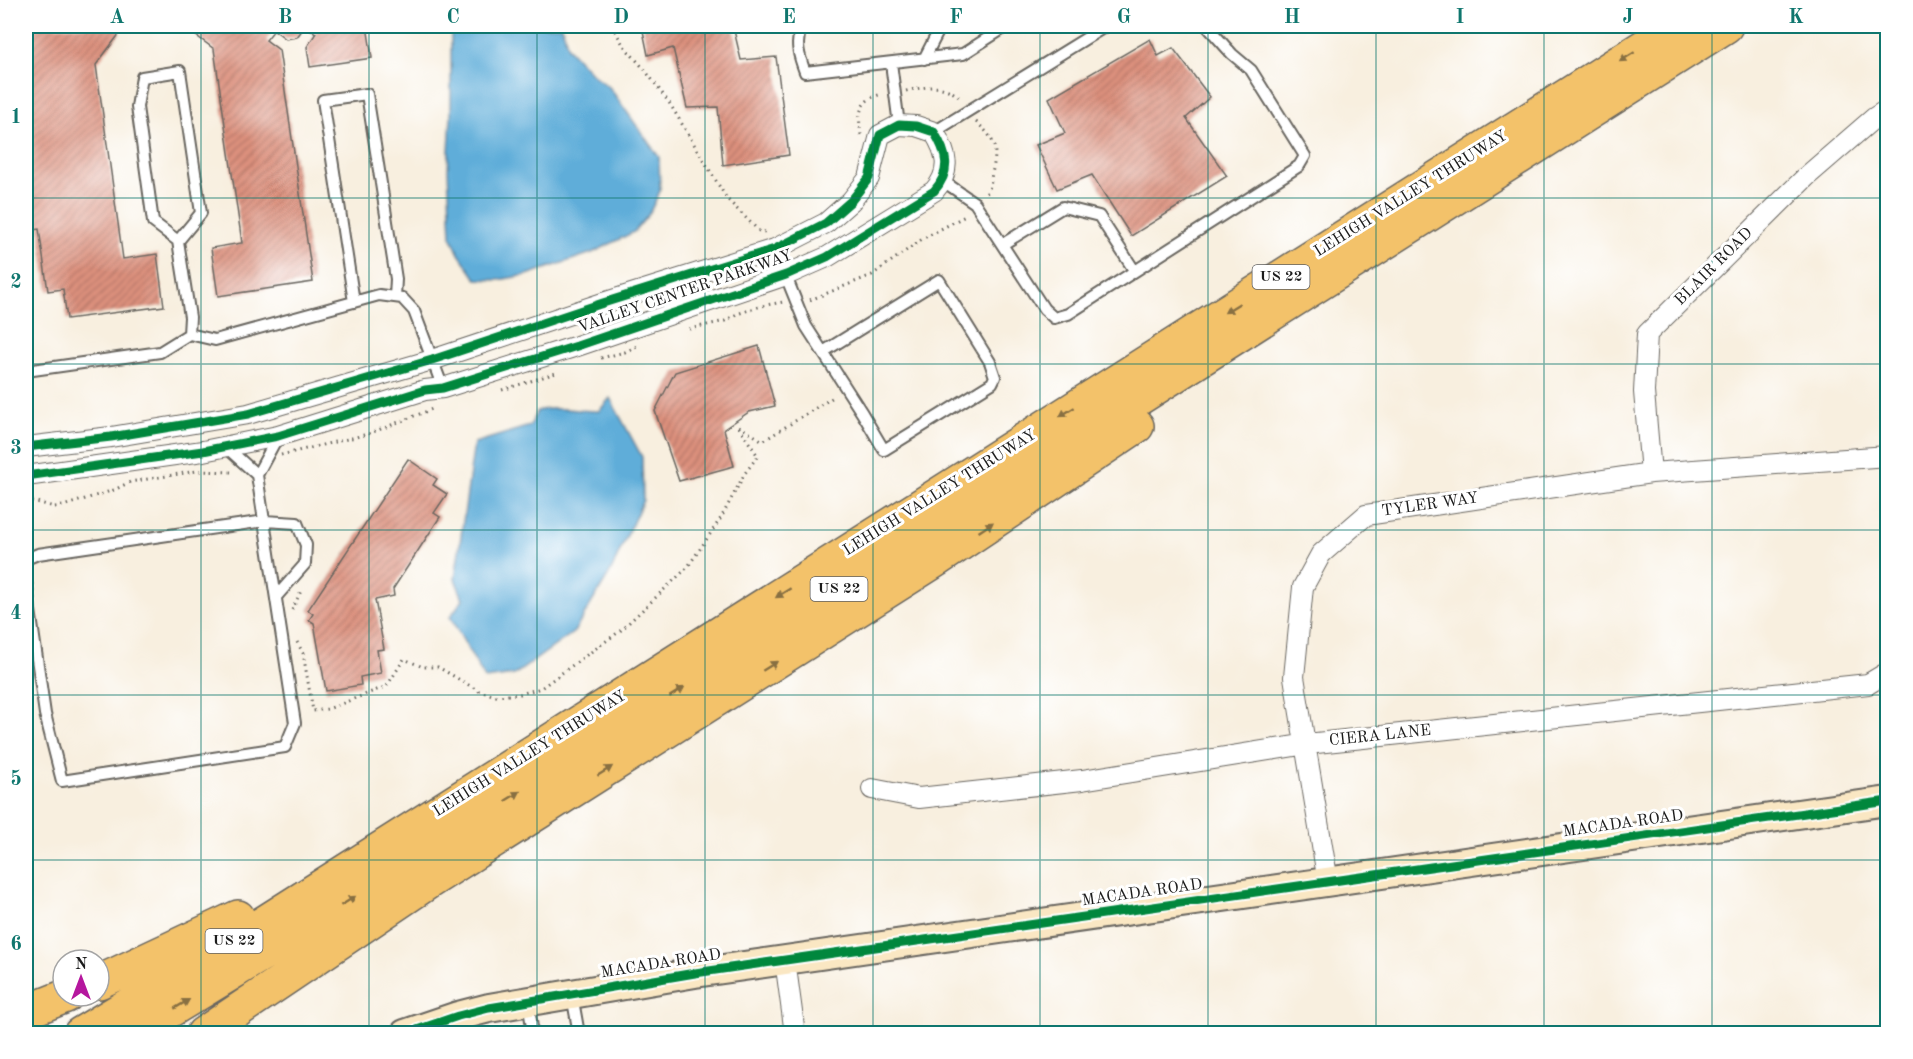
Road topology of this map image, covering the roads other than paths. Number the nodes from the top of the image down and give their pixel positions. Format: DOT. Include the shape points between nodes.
graph roads {
  1 [pos="816,26"];
  2 [pos="941,26"];
  3 [pos="1007,26"];
  4 [pos="1106,26"];
  5 [pos="1207,26"];
  6 [pos="1676,26"];
  7 [pos="1726,26"];
  8 [pos="924,59"];
  9 [pos="891,63"];
  10 [pos="1887,109"];
  11 [pos="898,125"];
  12 [pos="934,132"];
  13 [pos="1544,141"];
  14 [pos="943,181"];
  15 [pos="178,241"];
  16 [pos="1003,244"];
  17 [pos="775,249"];
  18 [pos="1134,270"];
  19 [pos="786,275"];
  20 [pos="395,297"];
  21 [pos="354,302"];
  22 [pos="189,334"];
  23 [pos="823,352"];
  24 [pos="432,360"];
  25 [pos="26,371"];
  26 [pos="443,388"];
  27 [pos="278,436"];
  28 [pos="225,446"];
  29 [pos="26,447"];
  30 [pos="1887,456"];
  31 [pos="1651,473"];
  32 [pos="26,476"];
  33 [pos="257,476"];
  34 [pos="265,521"];
  35 [pos="26,559"];
  36 [pos="26,582"];
  37 [pos="276,597"];
  38 [pos="1887,672"];
  39 [pos="1307,744"];
  40 [pos="872,789"];
  41 [pos="1887,801"];
  42 [pos="555,802"];
  43 [pos="385,846"];
  44 [pos="1328,882"];
  45 [pos="785,960"];
  46 [pos="111,976"];
  47 [pos="572,993"];
  48 [pos="528,1001"];
  49 [pos="51,1002"];
  50 [pos="26,1012"];
  51 [pos="80,1034"];
  52 [pos="132,1034"];
  53 [pos="203,1034"];
  54 [pos="241,1034"];
  55 [pos="405,1034"];
  56 [pos="533,1034"];
  57 [pos="579,1034"];
  58 [pos="795,1034"];
  1 -- 9 [label="lane" via="801,28 797,40 806,72"];
  2 -- 8 [label="lane"];
  3 -- 8 [label="lane" via="963,54"];
  4 -- 12 [label="lane"];
  5 -- 18 [label="lane" via="1251,70 1305,156 1299,166"];
  6 -- 43 [label="highway, LEHIGH VALLEY THRUWAY / US 22, one-way"];
  7 -- 13 [label="highway, LEHIGH VALLEY THRUWAY / US 22"];
  8 -- 9 [label="lane"];
  9 -- 11 [label="lane"];
  10 -- 31 [label="street, BLAIR ROAD" via="1807,176 1647,334 1644,392"];
  11 -- 12 [label="street"];
  11 -- 17 [label="street, VALLEY CENTER PARKWAY" via="880,135 869,178 851,201 826,223"];
  12 -- 14 [label="street" via="946,159"];
  42 -- 13 [label="highway, one-way" via="938,560 1234,360"];
  52 -- 13 [label="highway, LEHIGH VALLEY THRUWAY / US 22, one-way"];
  14 -- 16 [label="lane" via="975,203"];
  14 -- 19 [label="street, VALLEY CENTER PARKWAY" via="934,191 864,235"];
  15 -- 15 [label="lane" via="201,213 180,71 142,77 137,107 153,222"];
  15 -- 22 [label="lane"];
  16 -- 18 [label="lane" via="1063,207 1099,216"];
  16 -- 18 [label="lane" via="1053,318 1068,314"];
  17 -- 19 [label="lane"];
  17 -- 24 [label="street, VALLEY CENTER PARKWAY"];
  19 -- 23 [label="lane" via="806,326"];
  19 -- 26 [label="street, VALLEY CENTER PARKWAY"];
  20 -- 21 [label="lane" via="380,295"];
  20 -- 21 [label="lane" via="396,279 367,94 323,100"];
  20 -- 24 [label="lane" via="402,298 414,311"];
  21 -- 22 [label="lane" via="215,340"];
  22 -- 25 [label="lane" via="160,352"];
  23 -- 23 [label="lane" via="884,450 992,383 995,377 990,362 939,279"];
  24 -- 26 [label="lane"];
  24 -- 29 [label="street, VALLEY CENTER PARKWAY" via="248,414"];
  26 -- 27 [label="street, VALLEY CENTER PARKWAY" via="425,390"];
  27 -- 28 [label="street, VALLEY CENTER PARKWAY"];
  27 -- 33 [label="lane"];
  28 -- 32 [label="street, VALLEY CENTER PARKWAY"];
  28 -- 33 [label="lane"];
  30 -- 31 [label="street, TYLER WAY"];
  31 -- 39 [label="street, TYLER WAY" via="1366,515 1321,555 1303,587 1294,677"];
  33 -- 34 [label="lane"];
  34 -- 35 [label="lane" via="38,554"];
  34 -- 37 [label="lane"];
  34 -- 37 [label="lane" via="297,524 306,545 305,564"];
  36 -- 37 [label="lane" via="45,714 62,781 285,747 295,723"];
  38 -- 39 [label="street, CIERA LANE" via="1868,684"];
  39 -- 40 [label="street, CIERA LANE" via="1082,780 919,798"];
  39 -- 44 [label="street, TYLER WAY"];
  41 -- 44 [label="street, MACADA ROAD"];
  42 -- 53 [label="highway"];
  42 -- 54 [label="highway"];
  43 -- 46 [label="highway"];
  43 -- 51 [label="highway, LEHIGH VALLEY THRUWAY / US 22"];
  44 -- 45 [label="street, MACADA ROAD"];
  45 -- 47 [label="street, MACADA ROAD"];
  45 -- 58 [label="street"];
  47 -- 48 [label="street, MACADA ROAD"];
  47 -- 57 [label="lane"];
  48 -- 55 [label="street, MACADA ROAD" via="458,1016"];
  48 -- 56 [label="lane"];
  49 -- 50 [label="highway"];
}
